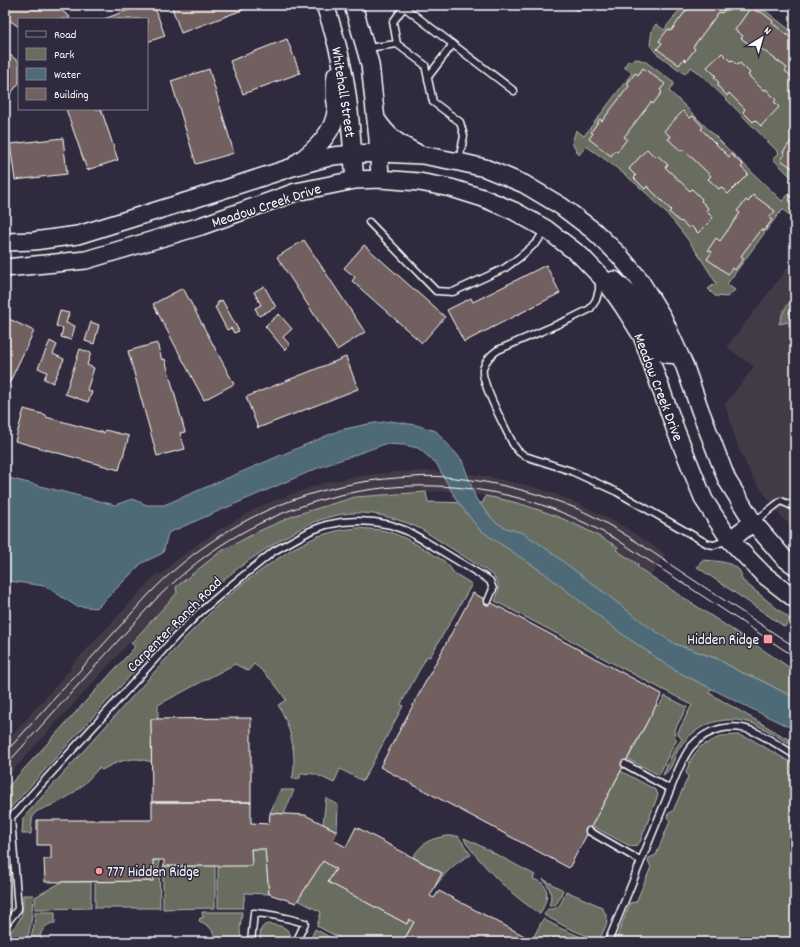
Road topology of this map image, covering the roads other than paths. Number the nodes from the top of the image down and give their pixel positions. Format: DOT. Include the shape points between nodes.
graph roads {
  1 [pos="325,5"];
  2 [pos="353,5"];
  3 [pos="397,44"];
  4 [pos="453,44"];
  5 [pos="338,48"];
  6 [pos="365,49"];
  7 [pos="428,77"];
  8 [pos="514,91"];
  9 [pos="376,119"];
  10 [pos="379,153"];
  11 [pos="353,154"];
  12 [pos="422,155"];
  13 [pos="459,162"];
  14 [pos="290,168"];
  15 [pos="380,179"];
  16 [pos="355,180"];
  17 [pos="369,222"];
  18 [pos="546,229"];
  19 [pos="5,242"];
  20 [pos="582,256"];
  21 [pos="5,268"];
  22 [pos="600,275"];
  23 [pos="679,355"];
  24 [pos="795,507"];
  25 [pos="753,522"];
  26 [pos="730,540"];
  27 [pos="795,566"];
  28 [pos="795,599"];
  29 [pos="488,601"];
  30 [pos="795,755"];
  31 [pos="625,764"];
  32 [pos="670,789"];
  33 [pos="11,818"];
  34 [pos="5,824"];
  35 [pos="589,831"];
  36 [pos="641,861"];
  37 [pos="5,925"];
  38 [pos="251,942"];
  39 [pos="296,942"];
  40 [pos="608,942"];
  1 -- 5 [label="street, Whitehall Street"];
  2 -- 6 [label="street, Whitehall Street"];
  3 -- 4 [label="lane" via="393,22 404,7"];
  3 -- 6 [label="lane"];
  3 -- 7 [label="lane" via="425,65"];
  4 -- 7 [label="lane"];
  4 -- 8 [label="lane"];
  5 -- 11 [label="street, Whitehall Street" via="346,87"];
  5 -- 14 [label="street" via="336,112 330,130 317,147"];
  6 -- 9 [label="street, Whitehall Street" via="370,64"];
  7 -- 13 [label="lane" via="433,102 460,122 464,136"];
  9 -- 10 [label="street, Whitehall Street"];
  9 -- 12 [label="street" via="392,139"];
  10 -- 11 [label="street, Meadow Creek Drive"];
  10 -- 12 [label="street, Meadow Creek Drive"];
  10 -- 15 [label="street, Whitehall Street"];
  11 -- 14 [label="street, Meadow Creek Drive" via="333,156"];
  11 -- 16 [label="street, Whitehall Street"];
  12 -- 13 [label="street, Meadow Creek Drive"];
  13 -- 23 [label="street, Meadow Creek Drive" via="485,168 524,184 561,206 594,231 619,255 638,279 663,318"];
  14 -- 19 [label="street, Meadow Creek Drive" via="78,235"];
  15 -- 16 [label="street, Meadow Creek Drive"];
  15 -- 18 [label="street, Meadow Creek Drive" via="451,188 483,198"];
  16 -- 21 [label="street, Meadow Creek Drive" via="296,192 201,226 86,260"];
  17 -- 18 [label="lane" via="436,291 453,292 505,268 537,242"];
  18 -- 20 [label="street, Meadow Creek Drive"];
  20 -- 22 [label="street, Meadow Creek Drive"];
  20 -- 23 [label="street" via="638,302 666,354"];
  22 -- 26 [label="street, Meadow Creek Drive" via="642,336 704,500"];
  22 -- 26 [label="lane" via="599,290 590,309 498,350 488,357 483,371 486,388 518,451 525,456 571,470 616,492 708,544"];
  23 -- 25 [label="street, Meadow Creek Drive" via="727,480"];
  24 -- 25 [label="lane" via="780,501"];
  25 -- 26 [label="street"];
  25 -- 27 [label="street, Meadow Creek Drive" via="784,558"];
  26 -- 28 [label="street, Meadow Creek Drive" via="763,574"];
  29 -- 33 [label="lane, Carpenter Ranch Road" via="493,590 490,581 408,531 391,525 357,521 326,525 310,531 274,551 199,613"];
  30 -- 32 [label="lane" via="755,732 736,727 718,728 707,733 691,747"];
  31 -- 32 [label="lane"];
  32 -- 36 [label="lane"];
  33 -- 34 [label="lane, Carpenter Ranch Road"];
  33 -- 37 [label="lane" via="18,909"];
  35 -- 36 [label="lane"];
  36 -- 40 [label="lane"];
  38 -- 39 [label="lane" via="254,913 265,913 305,923"];
}
